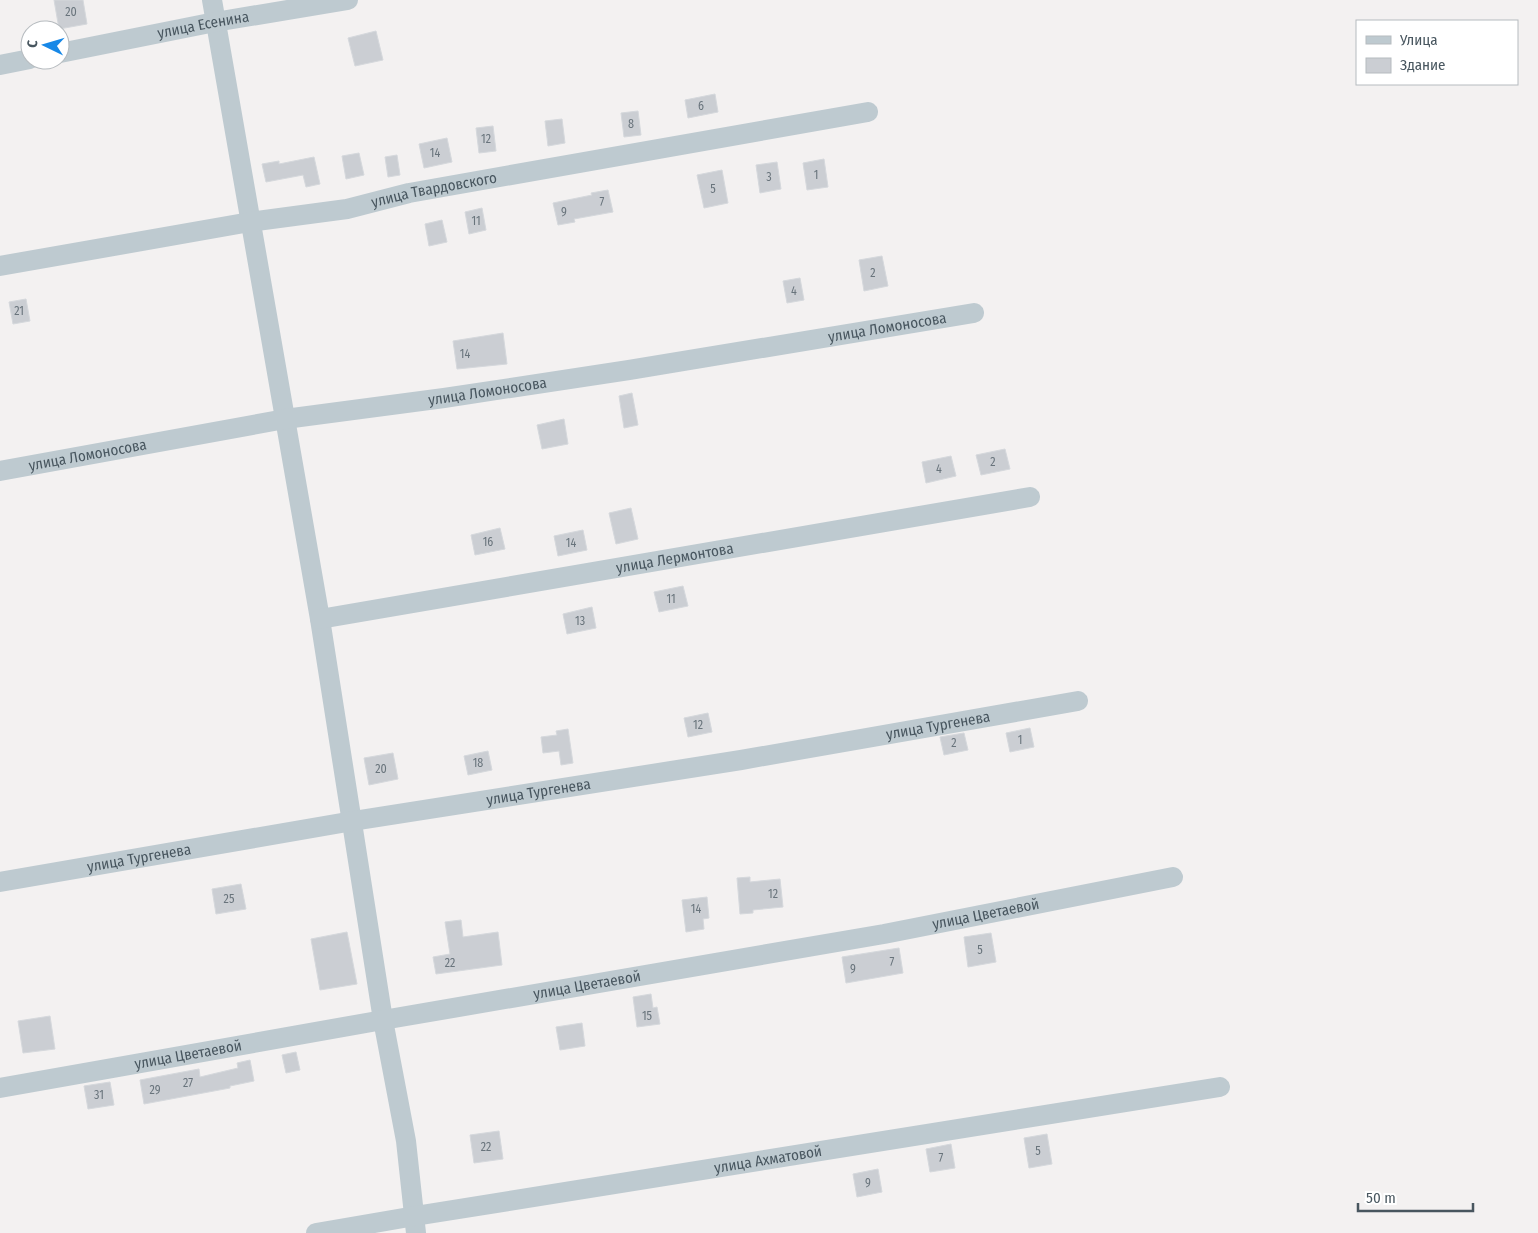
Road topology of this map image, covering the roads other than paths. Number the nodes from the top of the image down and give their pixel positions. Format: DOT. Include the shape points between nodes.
graph roads {
  1 [pos="212,0"];
  2 [pos="348,0"];
  3 [pos="215,22"];
  4 [pos="70,51"];
  5 [pos="20,61"];
  6 [pos="0,65"];
  7 [pos="868,112"];
  8 [pos="250,222"];
  9 [pos="0,266"];
  10 [pos="974,313"];
  11 [pos="285,420"];
  12 [pos="0,471"];
  13 [pos="1030,497"];
  14 [pos="320,619"];
  15 [pos="1078,702"];
  16 [pos="353,821"];
  17 [pos="1172,877"];
  18 [pos="0,882"];
  19 [pos="383,1020"];
  20 [pos="0,1088"];
  21 [pos="1220,1088"];
  22 [pos="416,1224"];
  23 [pos="316,1233"];
  1 -- 3 [label="street"];
  2 -- 3 [label="street, улица Есенина"];
  3 -- 4 [label="street, улица Есенина"];
  3 -- 8 [label="street"];
  5 -- 6 [label="street"];
  7 -- 8 [label="street, улица Твардовского" via="409,193 347,209"];
  8 -- 9 [label="street, улица Твардовского"];
  8 -- 11 [label="street"];
  10 -- 11 [label="street, улица Ломоносова" via="600,374"];
  11 -- 12 [label="street, улица Ломоносова"];
  11 -- 14 [label="street"];
  13 -- 14 [label="street, улица Лермонтова"];
  14 -- 16 [label="street"];
  15 -- 16 [label="street, улица Тургенева" via="731,762"];
  16 -- 18 [label="street, улица Тургенева"];
  16 -- 19 [label="street"];
  17 -- 19 [label="street, улица Цветаевой" via="884,934"];
  19 -- 20 [label="street, улица Цветаевой"];
  19 -- 22 [label="street" via="406,1141"];
  21 -- 22 [label="street, улица Ахматовой"];
  22 -- 23 [label="street, улица Ахматовой"];
}
